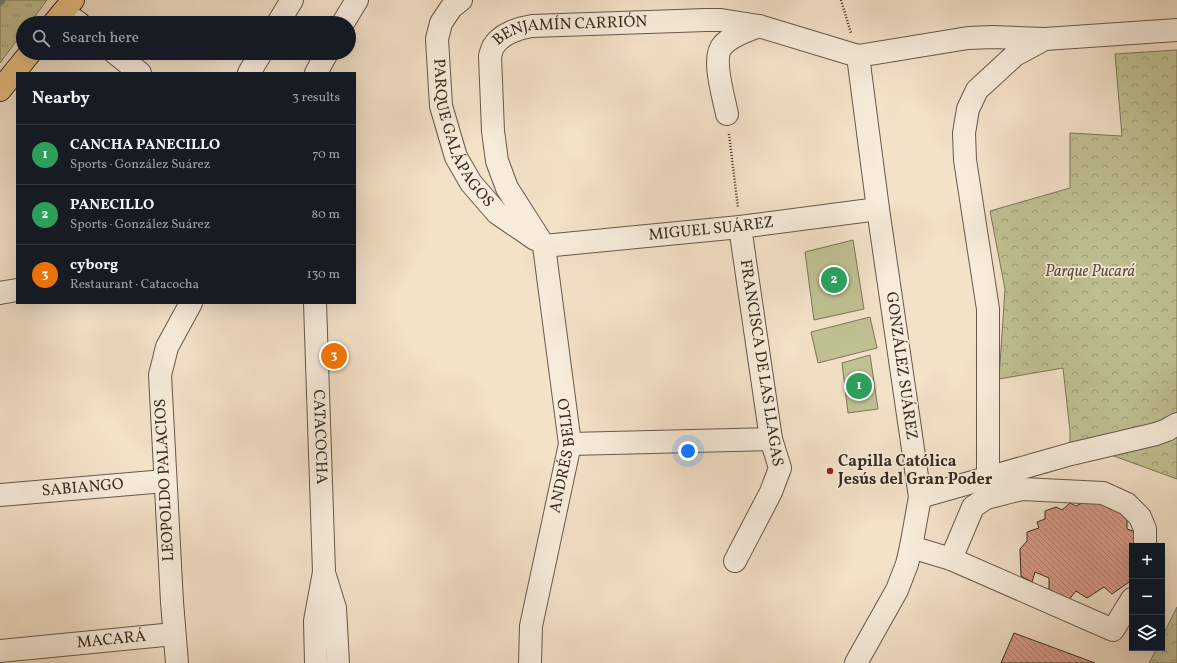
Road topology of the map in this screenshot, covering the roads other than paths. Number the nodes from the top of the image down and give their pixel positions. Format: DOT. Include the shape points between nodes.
graph roads {
  1 [pos="292,0"];
  2 [pos="357,0"];
  3 [pos="461,0"];
  4 [pos="282,16"];
  5 [pos="347,16"];
  6 [pos="759,26"];
  7 [pos="1177,30"];
  8 [pos="1045,39"];
  9 [pos="858,56"];
  10 [pos="24,60"];
  11 [pos="124,60"];
  12 [pos="257,60"];
  13 [pos="322,60"];
  14 [pos="333,60"];
  15 [pos="139,72"];
  16 [pos="250,72"];
  17 [pos="316,72"];
  18 [pos="330,72"];
  19 [pos="0,90"];
  20 [pos="726,114"];
  21 [pos="878,209"];
  22 [pos="740,227"];
  23 [pos="544,246"];
  24 [pos="16,290"];
  25 [pos="0,293"];
  26 [pos="190,304"];
  27 [pos="315,304"];
  28 [pos="1177,424"];
  29 [pos="771,439"];
  30 [pos="570,444"];
  31 [pos="988,476"];
  32 [pos="166,480"];
  33 [pos="0,496"];
  34 [pos="920,497"];
  35 [pos="1145,543"];
  36 [pos="911,547"];
  37 [pos="951,559"];
  38 [pos="735,561"];
  39 [pos="324,572"];
  40 [pos="1129,604"];
  41 [pos="174,634"];
  42 [pos="0,651"];
  43 [pos="177,663"];
  44 [pos="316,663"];
  45 [pos="338,663"];
  46 [pos="530,663"];
  47 [pos="856,663"];
  1 -- 4 [label="street"];
  2 -- 5 [label="street"];
  3 -- 23 [label="street, PARQUE GALÁPAGOS" via="451,8 441,23 437,39 441,106 456,157 472,184 497,213"];
  6 -- 9 [label="street, BENJAMÍN CARRIÓN"];
  6 -- 20 [label="street" via="730,39 718,54 717,63"];
  6 -- 23 [label="street, BENJAMÍN CARRIÓN" via="706,20 532,26 521,28 500,39 490,56 492,131 497,161 507,188"];
  7 -- 8 [label="street"];
  8 -- 9 [label="street" via="968,38"];
  8 -- 31 [label="street" via="1015,55 977,90 968,109 964,133 965,160 988,309"];
  9 -- 21 [label="street, GONZÁLEZ SUÁREZ"];
  10 -- 19 [label="main road"];
  11 -- 15 [label="street"];
  12 -- 16 [label="street"];
  13 -- 17 [label="street"];
  14 -- 18 [label="street"];
  21 -- 22 [label="street, MIGUEL SUÁREZ"];
  21 -- 34 [label="street, GONZÁLEZ SUÁREZ"];
  22 -- 23 [label="street, MIGUEL SUÁREZ"];
  22 -- 29 [label="street, FRANCISCA DE LAS LLAGAS"];
  23 -- 30 [label="street, ANDRÉS BELLO"];
  24 -- 25 [label="street"];
  26 -- 32 [label="street, LEOPOLDO PALACIOS" via="167,347 160,375"];
  27 -- 39 [label="street, CATACOCHA"];
  28 -- 31 [label="street" via="1156,434"];
  29 -- 30 [label="street"];
  29 -- 38 [label="street, FRANCISCA DE LAS LLAGAS" via="780,468 771,492"];
  30 -- 46 [label="street, ANDRÉS BELLO" via="531,626"];
  31 -- 34 [label="street"];
  32 -- 33 [label="street, SABIANGO"];
  32 -- 41 [label="street, LEOPOLDO PALACIOS"];
  34 -- 36 [label="street, GONZÁLEZ SUÁREZ"];
  35 -- 37 [label="street" via="1145,529 1140,517 1127,504 1103,493 1022,489 986,498 973,507"];
  36 -- 37 [label="street"];
  36 -- 47 [label="street, GONZÁLEZ SUÁREZ" via="897,590"];
  37 -- 40 [label="street" via="1113,630"];
  39 -- 44 [label="street, CATACOCHA" via="315,621"];
  39 -- 45 [label="street, CATACOCHA" via="335,608"];
  41 -- 42 [label="street, MACARÁ"];
  41 -- 43 [label="street, LEOPOLDO PALACIOS"];
}
